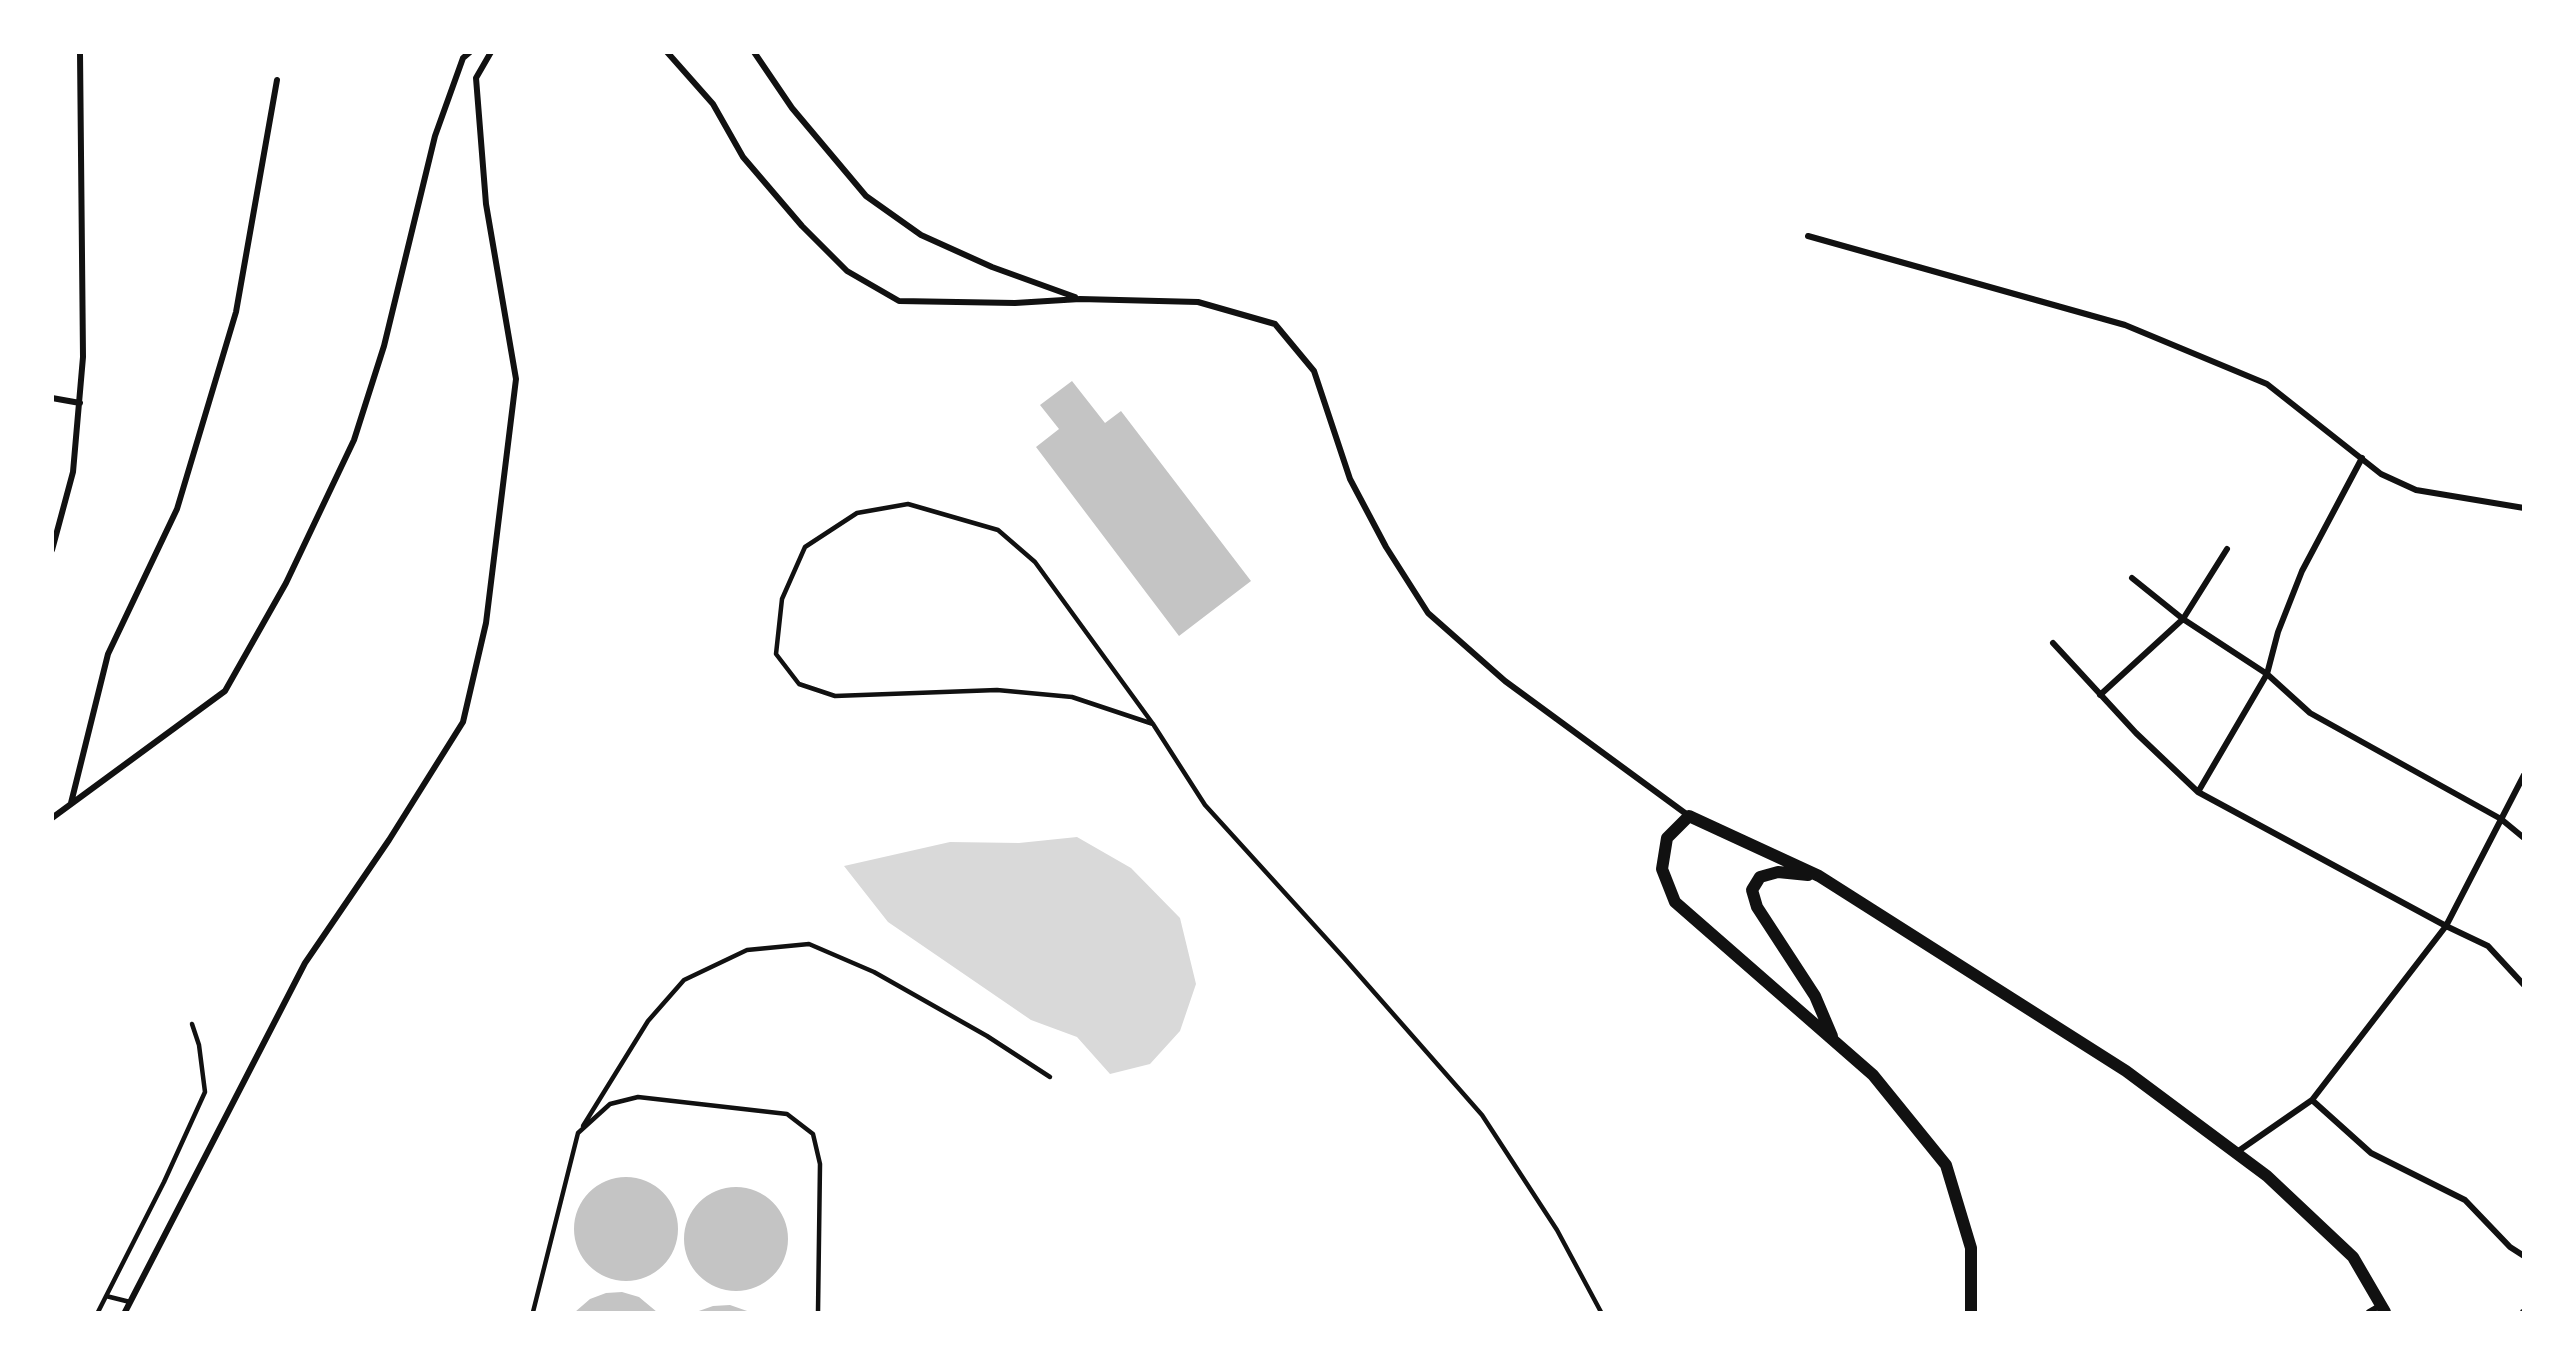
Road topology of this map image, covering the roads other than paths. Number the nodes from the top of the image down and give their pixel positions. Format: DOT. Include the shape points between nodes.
graph roads {
  1 [pos="80,52"];
  2 [pos="471,52"];
  3 [pos="491,52"];
  4 [pos="667,52"];
  5 [pos="754,52"];
  6 [pos="277,80"];
  7 [pos="1808,236"];
  8 [pos="1080,299"];
  9 [pos="52,399"];
  10 [pos="80,403"];
  11 [pos="2362,458"];
  12 [pos="2523,508"];
  13 [pos="2227,549"];
  14 [pos="52,550"];
  15 [pos="2132,578"];
  16 [pos="2183,619"];
  17 [pos="2053,643"];
  18 [pos="2267,674"];
  19 [pos="2100,695"];
  20 [pos="1153,724"];
  21 [pos="2523,775"];
  22 [pos="2198,792"];
  23 [pos="71,804"];
  24 [pos="1689,816"];
  25 [pos="52,818"];
  26 [pos="2501,819"];
  27 [pos="2523,838"];
  28 [pos="1819,876"];
  29 [pos="2446,926"];
  30 [pos="2523,986"];
  31 [pos="192,1024"];
  32 [pos="1833,1040"];
  33 [pos="1050,1077"];
  34 [pos="2312,1100"];
  35 [pos="578,1133"];
  36 [pos="2237,1152"];
  37 [pos="2523,1256"];
  38 [pos="106,1296"];
  39 [pos="130,1302"];
  40 [pos="2383,1309"];
  41 [pos="98,1312"];
  42 [pos="125,1312"];
  43 [pos="533,1312"];
  44 [pos="818,1312"];
  45 [pos="1601,1312"];
  46 [pos="1971,1312"];
  47 [pos="2369,1312"];
  1 -- 10 [label="street" via="83,357"];
  2 -- 23 [label="street" via="463,58 435,136 384,346 354,440 285,583 225,691"];
  3 -- 39 [label="street" via="476,78 486,204 516,379 486,623 463,722 305,963"];
  4 -- 8 [label="street" via="713,104 743,157 801,226 847,271 899,301 1015,303"];
  5 -- 8 [label="street" via="792,108 866,196 921,235 992,267"];
  6 -- 23 [label="street" via="236,312 177,509 108,654"];
  7 -- 11 [label="street" via="2125,325 2267,384"];
  8 -- 24 [label="street" via="1198,302 1275,324 1314,371 1350,479 1386,547 1428,613 1505,681"];
  9 -- 10 [label="street"];
  10 -- 14 [label="street" via="73,472"];
  11 -- 12 [label="street" via="2381,474 2416,490"];
  11 -- 18 [label="street" via="2302,571 2278,632"];
  13 -- 16 [label="street"];
  15 -- 16 [label="street"];
  16 -- 18 [label="street"];
  16 -- 19 [label="street"];
  17 -- 19 [label="street"];
  18 -- 22 [label="street"];
  18 -- 26 [label="street" via="2310,713"];
  19 -- 22 [label="street"];
  20 -- 20 [label="lane" via="1035,562 998,530 908,504 856,513 805,547 782,600 776,654 799,684 835,696 1008,691 1072,697"];
  20 -- 45 [label="lane" via="1205,805 1482,1115 1557,1230"];
  21 -- 26 [label="street"];
  22 -- 29 [label="street"];
  23 -- 25 [label="street"];
  24 -- 28 [label="main road"];
  24 -- 32 [label="main road" via="1667,838 1662,869 1675,902"];
  26 -- 27 [label="street"];
  26 -- 29 [label="street"];
  28 -- 32 [label="main road" via="1778,872 1760,877 1752,890 1757,907 1815,996"];
  28 -- 36 [label="main road" via="2126,1071"];
  29 -- 30 [label="street" via="2488,946"];
  29 -- 34 [label="street"];
  31 -- 38 [label="lane" via="205,1092"];
  32 -- 46 [label="main road" via="1873,1075 1946,1165 1971,1248"];
  33 -- 35 [label="lane" via="874,972 809,944 747,950 684,980 648,1021"];
  34 -- 36 [label="street"];
  34 -- 37 [label="street" via="2371,1153 2464,1200"];
  35 -- 43 [label="lane"];
  35 -- 44 [label="lane" via="610,1104 638,1097 787,1114 813,1134 820,1164"];
  36 -- 40 [label="main road" via="2353,1257"];
  38 -- 39 [label="lane"];
  38 -- 41 [label="lane"];
  39 -- 42 [label="street"];
  40 -- 47 [label="street"];
}
